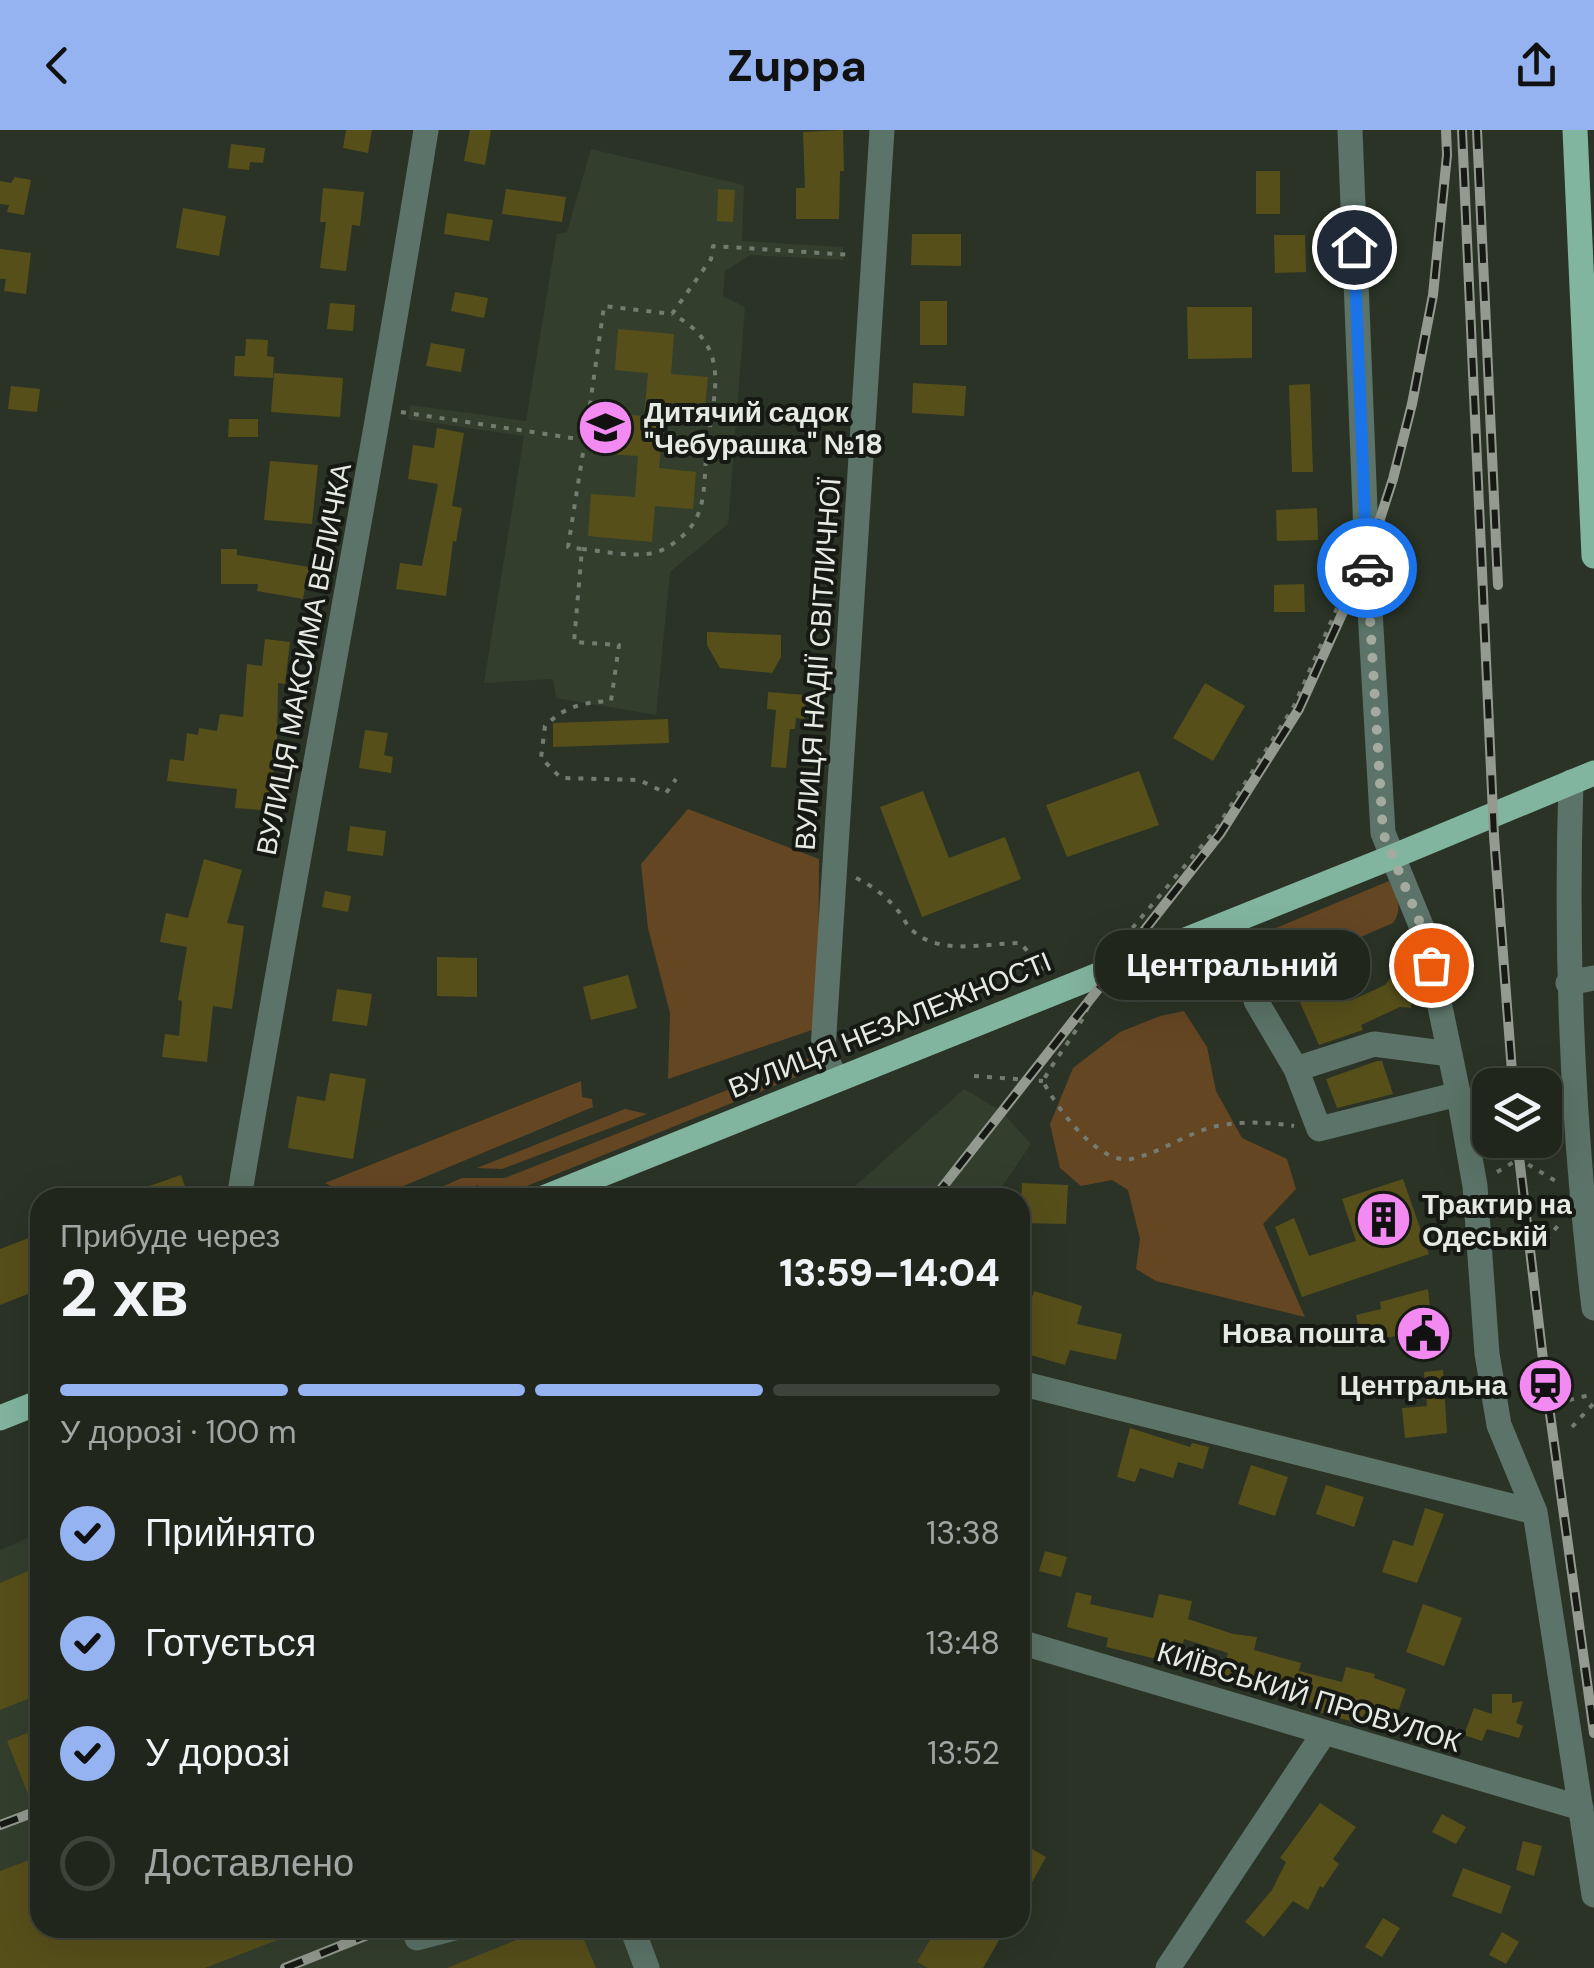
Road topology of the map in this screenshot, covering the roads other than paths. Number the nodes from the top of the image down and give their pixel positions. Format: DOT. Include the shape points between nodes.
graph roads {
  1 [pos="426,130"];
  2 [pos="882,130"];
  3 [pos="1350,130"];
  4 [pos="1575,130"];
  5 [pos="1588,262"];
  6 [pos="1594,556"];
  7 [pos="1582,777"];
  8 [pos="1392,857"];
  9 [pos="1594,978"];
  10 [pos="1568,983"];
  11 [pos="1256,1002"];
  12 [pos="1450,1054"];
  13 [pos="1296,1069"];
  14 [pos="836,1079"];
  15 [pos="1458,1094"];
  16 [pos="240,1188"];
  17 [pos="567,1188"];
  18 [pos="1594,1308"];
  19 [pos="1030,1385"];
  20 [pos="30,1406"];
  21 [pos="0,1418"];
  22 [pos="1535,1512"];
  23 [pos="1030,1645"];
  24 [pos="1324,1734"];
  25 [pos="1580,1808"];
  26 [pos="1594,1895"];
  27 [pos="636,1938"];
  28 [pos="647,1968"];
  29 [pos="1168,1968"];
  1 -- 16 [label="street, ВУЛИЦЯ МАКСИМА ВЕЛИЧКА"];
  2 -- 14 [label="street, ВУЛИЦЯ НАДІЇ СВІТЛИЧНОЇ" via="823,1049"];
  3 -- 8 [label="street" via="1383,833"];
  4 -- 5 [label="main road"];
  5 -- 6 [label="main road"];
  7 -- 8 [label="main road, ВУЛИЦЯ НЕЗАЛЕЖНОСТІ"];
  7 -- 10 [label="street"];
  8 -- 12 [label="street" via="1425,935"];
  8 -- 14 [label="main road, ВУЛИЦЯ НЕЗАЛЕЖНОСТІ"];
  9 -- 10 [label="street"];
  10 -- 18 [label="street"];
  11 -- 13 [label="street"];
  12 -- 13 [label="street" via="1374,1044"];
  12 -- 15 [label="street"];
  13 -- 15 [label="street" via="1319,1130"];
  14 -- 17 [label="main road, ВУЛИЦЯ НЕЗАЛЕЖНОСТІ"];
  15 -- 22 [label="street" via="1475,1186 1498,1425"];
  19 -- 22 [label="street"];
  20 -- 21 [label="main road"];
  22 -- 25 [label="street"];
  23 -- 24 [label="street, КИЇВСЬКИЙ ПРОВУЛОК"];
  24 -- 25 [label="street, КИЇВСЬКИЙ ПРОВУЛОК"];
  24 -- 29 [label="street"];
  25 -- 26 [label="street"];
  27 -- 28 [label="street"];
}
